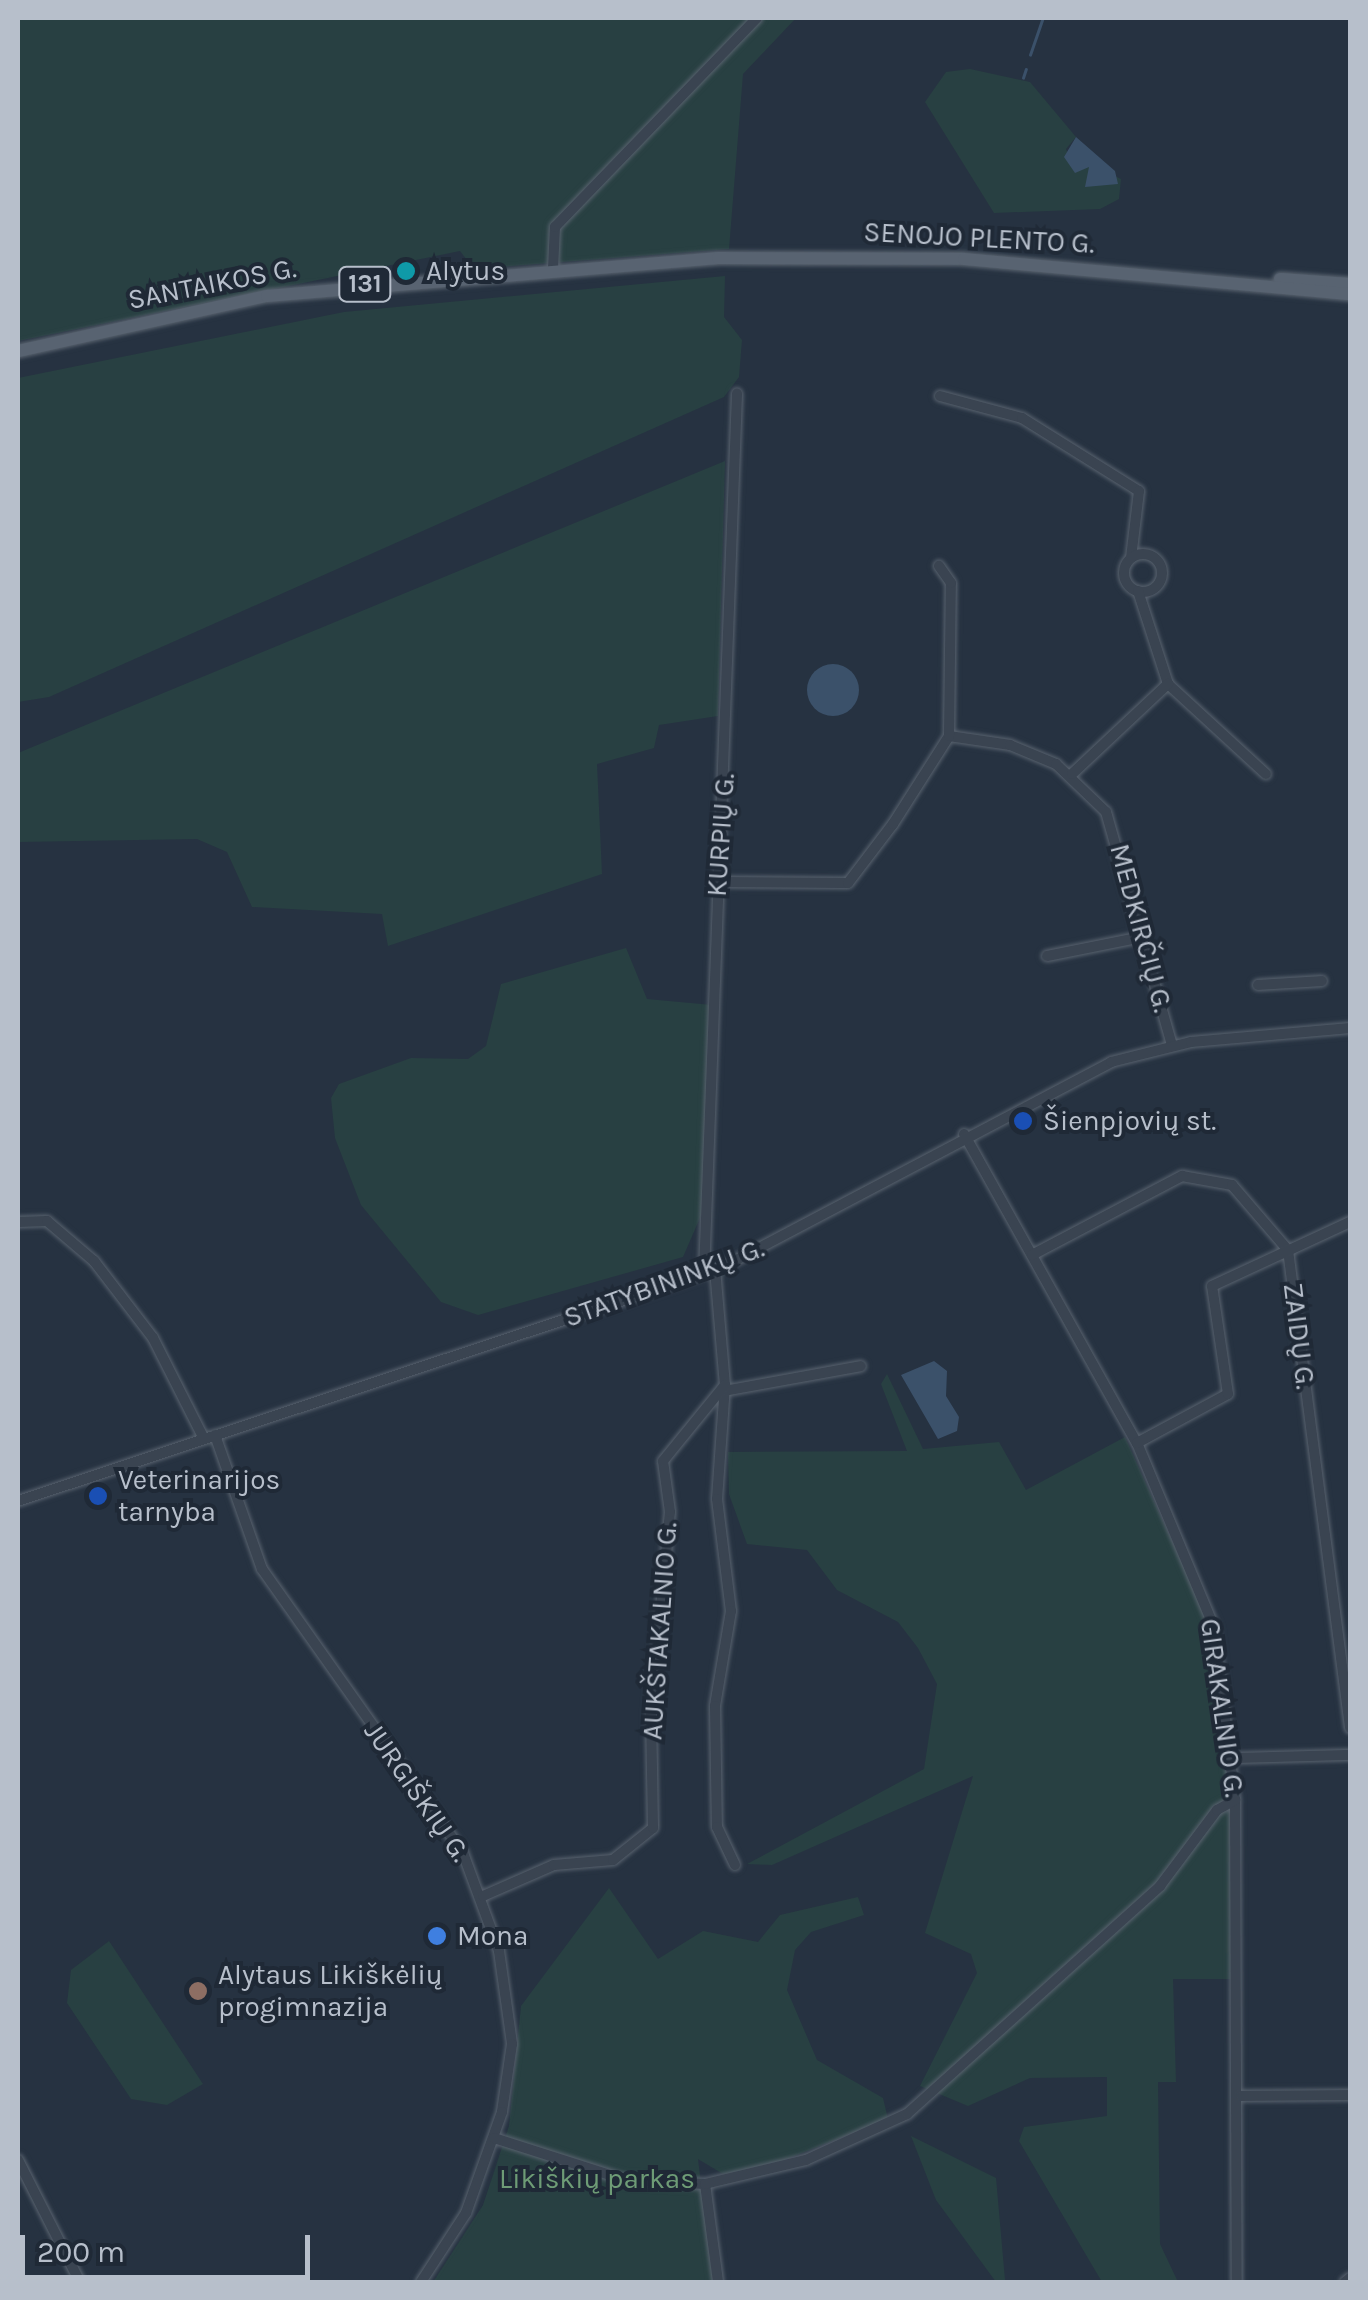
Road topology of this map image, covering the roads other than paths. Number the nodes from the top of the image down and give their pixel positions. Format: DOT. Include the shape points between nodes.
graph roads {
  1 [pos="758,18"];
  2 [pos="718,258"];
  3 [pos="554,269"];
  4 [pos="1237,279"];
  5 [pos="1350,284"];
  6 [pos="1350,294"];
  7 [pos="18,351"];
  8 [pos="737,394"];
  9 [pos="940,396"];
  10 [pos="1132,558"];
  11 [pos="939,566"];
  12 [pos="1138,591"];
  13 [pos="1168,684"];
  14 [pos="950,736"];
  15 [pos="1072,774"];
  16 [pos="1266,774"];
  17 [pos="717,882"];
  18 [pos="1142,937"];
  19 [pos="1047,956"];
  20 [pos="1322,981"];
  21 [pos="1258,985"];
  22 [pos="1350,1028"];
  23 [pos="1172,1046"];
  24 [pos="964,1134"];
  25 [pos="18,1222"];
  26 [pos="1350,1222"];
  27 [pos="1288,1250"];
  28 [pos="1032,1255"];
  29 [pos="710,1271"];
  30 [pos="861,1366"];
  31 [pos="725,1388"];
  32 [pos="209,1437"];
  33 [pos="1137,1444"];
  34 [pos="18,1501"];
  35 [pos="1350,1728"];
  36 [pos="1350,1755"];
  37 [pos="1232,1758"];
  38 [pos="1236,1800"];
  39 [pos="735,1865"];
  40 [pos="482,1896"];
  41 [pos="1350,2095"];
  42 [pos="1240,2096"];
  43 [pos="494,2138"];
  44 [pos="18,2160"];
  45 [pos="705,2184"];
  46 [pos="80,2282"];
  47 [pos="421,2282"];
  48 [pos="718,2282"];
  49 [pos="1237,2282"];
  1 -- 3 [label="street" via="554,226"];
  2 -- 3 [label="main road, SANTAIKOS G. / 131"];
  2 -- 4 [label="main road, SENOJO PLENTO G. / 131" via="964,259"];
  3 -- 7 [label="main road, SANTAIKOS G. / 131" via="267,296"];
  4 -- 5 [label="main road, SENOJO PLENTO G."];
  4 -- 6 [label="main road, SENOJO PLENTO G."];
  8 -- 17 [label="street, KURPIŲ G."];
  9 -- 10 [label="street" via="1022,418 1139,490"];
  10 -- 12 [label="street" via="1126,580"];
  10 -- 12 [label="street" via="1148,555 1162,572 1155,587"];
  11 -- 14 [label="street" via="951,583"];
  12 -- 13 [label="street"];
  13 -- 15 [label="street"];
  13 -- 16 [label="street"];
  14 -- 15 [label="street, MEDKIRČIŲ G." via="1010,745"];
  14 -- 17 [label="street" via="848,883"];
  15 -- 18 [label="street, MEDKIRČIŲ G." via="1115,829"];
  17 -- 29 [label="street, KURPIŲ G." via="715,1166 699,1240"];
  18 -- 19 [label="street"];
  18 -- 23 [label="street, MEDKIRČIŲ G."];
  20 -- 21 [label="street"];
  22 -- 23 [label="street, STATYBININKŲ G."];
  23 -- 24 [label="street, STATYBININKŲ G." via="1065,1081"];
  24 -- 28 [label="street, GIRAKALNIO G."];
  24 -- 29 [label="street, STATYBININKŲ G."];
  25 -- 32 [label="street, JURGIŠKIŲ G." via="34,1218 62,1232 124,1299"];
  26 -- 27 [label="street"];
  27 -- 28 [label="street, ZAIDŲ G." via="1232,1185 1182,1176"];
  27 -- 33 [label="street" via="1212,1286 1228,1394"];
  27 -- 35 [label="street, ZAIDŲ G."];
  28 -- 33 [label="street, GIRAKALNIO G."];
  29 -- 31 [label="street, AUKŠTAKALNIO G."];
  29 -- 32 [label="street, STATYBININKŲ G."];
  30 -- 31 [label="street"];
  31 -- 39 [label="street, AUKŠTAKALNIO G." via="717,1499 731,1611 714,1706 719,1843"];
  31 -- 40 [label="street, AUKŠTAKALNIO G." via="663,1461 670,1512 651,1716 652,1828 613,1860 554,1865"];
  32 -- 34 [label="street, STATYBININKŲ G."];
  32 -- 40 [label="street, JURGIŠKIŲ G." via="267,1578 434,1808"];
  33 -- 37 [label="street, GIRAKALNIO G." via="1206,1597"];
  36 -- 37 [label="street"];
  37 -- 38 [label="street, GIRAKALNIO G."];
  38 -- 42 [label="street, GIRAKALNIO G."];
  38 -- 45 [label="street" via="1217,1810 1160,1886 908,2114 806,2160"];
  40 -- 43 [label="street, JURGIŠKIŲ G." via="511,2017"];
  41 -- 42 [label="street"];
  42 -- 49 [label="street, GIRAKALNIO G."];
  43 -- 45 [label="street" via="626,2180"];
  43 -- 47 [label="street, JURGIŠKIŲ G." via="466,2213"];
  44 -- 46 [label="street"];
  45 -- 48 [label="street"];
}
